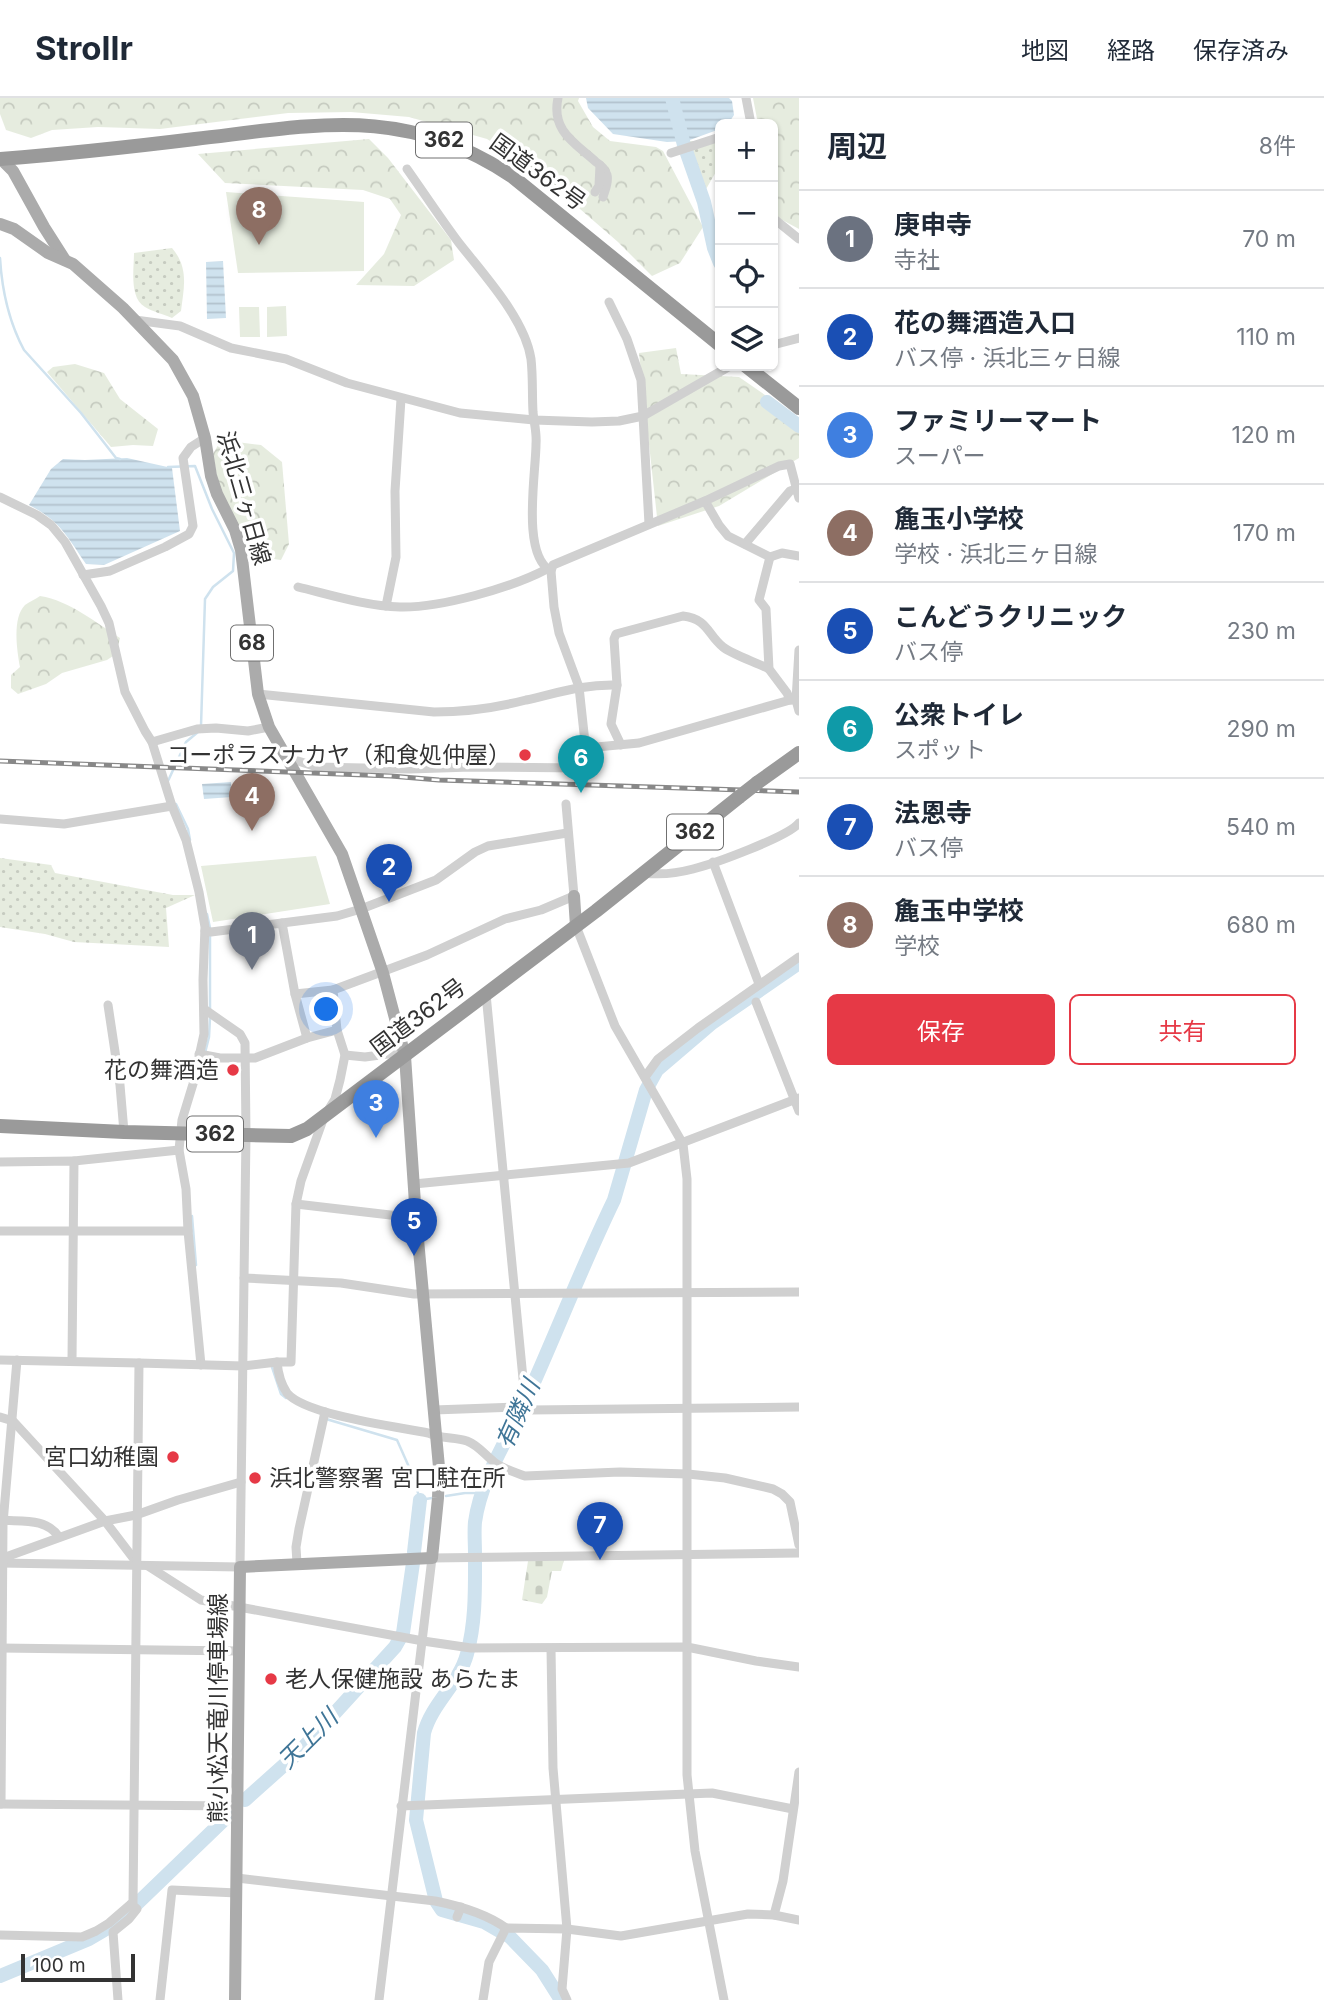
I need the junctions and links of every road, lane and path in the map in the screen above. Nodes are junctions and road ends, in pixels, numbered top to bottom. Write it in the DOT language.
graph roads {
  1 [pos="558,98"];
  2 [pos="746,98"];
  3 [pos="748,119"];
  4 [pos="715,139"];
  5 [pos="671,153"];
  6 [pos="0,159"];
  7 [pos="407,169"];
  8 [pos="599,194"];
  9 [pos="778,222"];
  10 [pos="0,223"];
  11 [pos="799,239"];
  12 [pos="65,260"];
  13 [pos="609,302"];
  14 [pos="135,320"];
  15 [pos="799,338"];
  16 [pos="715,341"];
  17 [pos="778,344"];
  18 [pos="721,371"];
  19 [pos="752,371"];
  20 [pos="401,399"];
  21 [pos="799,408"];
  22 [pos="643,416"];
  23 [pos="534,420"];
  24 [pos="205,438"];
  25 [pos="798,494"];
  26 [pos="0,497"];
  27 [pos="705,501"];
  28 [pos="649,524"];
  29 [pos="744,544"];
  30 [pos="799,556"];
  31 [pos="770,557"];
  32 [pos="549,570"];
  33 [pos="83,575"];
  34 [pos="298,587"];
  35 [pos="386,606"];
  36 [pos="799,650"];
  37 [pos="769,669"];
  38 [pos="617,685"];
  39 [pos="579,687"];
  40 [pos="258,694"];
  41 [pos="793,700"];
  42 [pos="799,712"];
  43 [pos="269,727"];
  44 [pos="152,742"];
  45 [pos="621,745"];
  46 [pos="586,748"];
  47 [pos="799,753"];
  48 [pos="289,763"];
  49 [pos="566,804"];
  50 [pos="172,806"];
  51 [pos="0,820"];
  52 [pos="799,823"];
  53 [pos="567,833"];
  54 [pos="713,862"];
  55 [pos="643,873"];
  56 [pos="573,896"];
  57 [pos="361,909"];
  58 [pos="282,923"];
  59 [pos="576,926"];
  60 [pos="207,931"];
  61 [pos="799,957"];
  62 [pos="383,972"];
  63 [pos="759,984"];
  64 [pos="333,989"];
  65 [pos="295,994"];
  66 [pos="486,994"];
  67 [pos="756,1002"];
  68 [pos="107,1005"];
  69 [pos="204,1009"];
  70 [pos="337,1030"];
  71 [pos="307,1038"];
  72 [pos="199,1054"];
  73 [pos="404,1054"];
  74 [pos="345,1055"];
  75 [pos="246,1058"];
  76 [pos="647,1081"];
  77 [pos="797,1099"];
  78 [pos="799,1111"];
  79 [pos="324,1117"];
  80 [pos="2,1129"];
  81 [pos="124,1132"];
  82 [pos="180,1133"];
  83 [pos="246,1135"];
  84 [pos="683,1144"];
  85 [pos="179,1150"];
  86 [pos="74,1161"];
  87 [pos="0,1162"];
  88 [pos="505,1175"];
  89 [pos="414,1184"];
  90 [pos="296,1204"];
  91 [pos="416,1217"];
  92 [pos="0,1231"];
  93 [pos="75,1231"];
  94 [pos="188,1231"];
  95 [pos="244,1278"];
  96 [pos="295,1280"];
  97 [pos="799,1292"];
  98 [pos="423,1293"];
  99 [pos="516,1293"];
  100 [pos="686,1293"];
  101 [pos="0,1360"];
  102 [pos="17,1360"];
  103 [pos="72,1360"];
  104 [pos="277,1362"];
  105 [pos="139,1363"];
  106 [pos="201,1365"];
  107 [pos="243,1366"];
  108 [pos="517,1407"];
  109 [pos="687,1407"];
  110 [pos="799,1407"];
  111 [pos="434,1410"];
  112 [pos="325,1412"];
  113 [pos="0,1417"];
  114 [pos="13,1421"];
  115 [pos="436,1437"];
  116 [pos="688,1474"];
  117 [pos="241,1482"];
  118 [pos="136,1515"];
  119 [pos="2,1521"];
  120 [pos="104,1521"];
  121 [pos="59,1536"];
  122 [pos="799,1545"];
  123 [pos="688,1553"];
  124 [pos="799,1553"];
  125 [pos="432,1558"];
  126 [pos="2,1561"];
  127 [pos="297,1563"];
  128 [pos="142,1565"];
  129 [pos="240,1567"];
  130 [pos="239,1608"];
  131 [pos="423,1641"];
  132 [pos="687,1647"];
  133 [pos="1,1648"];
  134 [pos="551,1649"];
  135 [pos="136,1650"];
  136 [pos="239,1651"];
  137 [pos="799,1667"];
  138 [pos="799,1773"];
  139 [pos="688,1792"];
  140 [pos="555,1799"];
  141 [pos="0,1804"];
  142 [pos="134,1805"];
  143 [pos="405,1805"];
  144 [pos="238,1806"];
  145 [pos="793,1809"];
  146 [pos="794,1836"];
  147 [pos="237,1878"];
  148 [pos="237,1893"];
  149 [pos="390,1896"];
  150 [pos="133,1906"];
  151 [pos="774,1915"];
  152 [pos="799,1920"];
  153 [pos="709,1921"];
  154 [pos="505,1929"];
  155 [pos="567,1929"];
  156 [pos="0,1935"];
  157 [pos="118,2000"];
  158 [pos="160,2000"];
  159 [pos="235,2000"];
  160 [pos="379,2000"];
  161 [pos="483,2000"];
  162 [pos="568,2000"];
  163 [pos="724,2000"];
  1 -- 8 [label="street"];
  2 -- 3 [label="street"];
  4 -- 5 [label="street"];
  6 -- 12 [label="main road"];
  6 -- 16 [label="highway, 国道362号 / 362"];
  7 -- 23 [label="street"];
  9 -- 11 [label="street"];
  10 -- 12 [label="main road, 浜北三ヶ日線 / 68"];
  12 -- 14 [label="main road, 浜北三ヶ日線 / 68"];
  13 -- 22 [label="street"];
  14 -- 20 [label="street"];
  14 -- 24 [label="main road, 浜北三ヶ日線 / 68"];
  15 -- 17 [label="street"];
  18 -- 22 [label="street"];
  19 -- 21 [label="highway"];
  20 -- 23 [label="street"];
  20 -- 35 [label="street"];
  22 -- 23 [label="street"];
  22 -- 28 [label="street"];
  23 -- 32 [label="street"];
  24 -- 33 [label="street"];
  24 -- 40 [label="main road, 浜北三ヶ日線 / 68"];
  25 -- 27 [label="street"];
  25 -- 29 [label="street"];
  26 -- 33 [label="street"];
  27 -- 28 [label="street"];
  27 -- 29 [label="street"];
  28 -- 32 [label="street"];
  29 -- 31 [label="street"];
  30 -- 31 [label="street"];
  31 -- 37 [label="street"];
  32 -- 35 [label="street"];
  32 -- 39 [label="street"];
  33 -- 44 [label="street"];
  34 -- 35 [label="street"];
  36 -- 41 [label="street"];
  37 -- 38 [label="street"];
  37 -- 41 [label="street"];
  38 -- 39 [label="street"];
  38 -- 45 [label="street"];
  39 -- 40 [label="street"];
  39 -- 46 [label="street"];
  40 -- 43 [label="main road, 浜北三ヶ日線 / 68"];
  41 -- 42 [label="street"];
  41 -- 45 [label="street"];
  43 -- 44 [label="street"];
  43 -- 48 [label="main road, 浜北三ヶ日線 / 68"];
  44 -- 50 [label="street"];
  45 -- 46 [label="street"];
  46 -- 48 [label="street"];
  47 -- 55 [label="highway, 国道362号 / 362, bridge"];
  48 -- 57 [label="main road, 浜北三ヶ日線 / 68"];
  49 -- 53 [label="street"];
  50 -- 51 [label="street"];
  50 -- 60 [label="street"];
  52 -- 54 [label="street"];
  53 -- 56 [label="street"];
  53 -- 57 [label="street"];
  54 -- 55 [label="street"];
  54 -- 63 [label="street"];
  55 -- 59 [label="highway, 国道362号 / 362"];
  56 -- 59 [label="main road"];
  56 -- 62 [label="street"];
  57 -- 58 [label="street"];
  57 -- 62 [label="main road, 浜北三ヶ日線 / 68"];
  58 -- 60 [label="street"];
  58 -- 65 [label="street"];
  59 -- 66 [label="highway, 国道362号 / 362"];
  59 -- 76 [label="street"];
  60 -- 69 [label="street"];
  61 -- 63 [label="street"];
  62 -- 64 [label="street"];
  62 -- 73 [label="main road, 浜北三ヶ日線 / 68"];
  63 -- 76 [label="street"];
  64 -- 65 [label="street"];
  64 -- 70 [label="street"];
  65 -- 71 [label="street"];
  66 -- 73 [label="highway, 国道362号 / 362"];
  66 -- 88 [label="street"];
  67 -- 77 [label="street"];
  68 -- 81 [label="street"];
  69 -- 72 [label="street"];
  69 -- 75 [label="street"];
  70 -- 71 [label="street"];
  70 -- 74 [label="street"];
  71 -- 75 [label="street"];
  72 -- 75 [label="street"];
  72 -- 82 [label="street"];
  73 -- 74 [label="street"];
  73 -- 79 [label="highway, 国道362号 / 362"];
  73 -- 89 [label="main road"];
  74 -- 79 [label="street"];
  75 -- 83 [label="street"];
  76 -- 84 [label="street"];
  77 -- 78 [label="street"];
  77 -- 84 [label="street"];
  79 -- 83 [label="highway, 国道362号 / 362"];
  79 -- 90 [label="street"];
  80 -- 81 [label="highway, 国道362号 / 362"];
  81 -- 82 [label="highway, 国道362号 / 362"];
  82 -- 83 [label="highway, 国道362号 / 362"];
  82 -- 85 [label="street"];
  83 -- 95 [label="street"];
  84 -- 88 [label="street"];
  84 -- 100 [label="street"];
  85 -- 86 [label="street"];
  85 -- 94 [label="street"];
  86 -- 87 [label="street"];
  86 -- 93 [label="street"];
  88 -- 89 [label="street"];
  88 -- 99 [label="street"];
  89 -- 91 [label="main road"];
  90 -- 91 [label="street"];
  90 -- 96 [label="street"];
  91 -- 98 [label="main road"];
  92 -- 93 [label="street"];
  93 -- 94 [label="street"];
  93 -- 103 [label="street"];
  94 -- 106 [label="street"];
  95 -- 96 [label="street"];
  95 -- 107 [label="street"];
  96 -- 98 [label="street"];
  96 -- 104 [label="street"];
  97 -- 100 [label="street"];
  98 -- 99 [label="street"];
  98 -- 111 [label="main road"];
  99 -- 100 [label="street"];
  99 -- 108 [label="street"];
  100 -- 109 [label="street"];
  101 -- 102 [label="street"];
  102 -- 103 [label="street"];
  102 -- 114 [label="street"];
  103 -- 105 [label="street"];
  104 -- 107 [label="street"];
  104 -- 112 [label="street"];
  105 -- 106 [label="street"];
  105 -- 118 [label="street"];
  106 -- 107 [label="street"];
  107 -- 117 [label="street"];
  108 -- 109 [label="street"];
  108 -- 111 [label="street"];
  109 -- 110 [label="street"];
  109 -- 116 [label="street"];
  111 -- 115 [label="main road"];
  112 -- 115 [label="street"];
  112 -- 127 [label="street"];
  113 -- 114 [label="street"];
  114 -- 119 [label="street"];
  114 -- 120 [label="street"];
  115 -- 116 [label="street"];
  115 -- 125 [label="main road"];
  116 -- 122 [label="street"];
  116 -- 123 [label="street"];
  117 -- 118 [label="street"];
  117 -- 129 [label="street"];
  118 -- 120 [label="street"];
  118 -- 128 [label="street"];
  119 -- 121 [label="street"];
  119 -- 126 [label="street"];
  120 -- 121 [label="street"];
  120 -- 128 [label="street"];
  121 -- 126 [label="street"];
  123 -- 124 [label="street"];
  123 -- 125 [label="street"];
  123 -- 132 [label="street"];
  125 -- 127 [label="main road, 熊小松天竜川停車場線"];
  125 -- 131 [label="street"];
  126 -- 128 [label="street"];
  126 -- 133 [label="street"];
  127 -- 129 [label="main road, 熊小松天竜川停車場線"];
  128 -- 129 [label="street"];
  128 -- 130 [label="street"];
  128 -- 135 [label="street"];
  129 -- 130 [label="main road, 熊小松天竜川停車場線"];
  130 -- 131 [label="street"];
  130 -- 136 [label="main road, 熊小松天竜川停車場線"];
  131 -- 134 [label="street"];
  131 -- 143 [label="street"];
  132 -- 134 [label="street"];
  132 -- 137 [label="street"];
  132 -- 139 [label="street"];
  133 -- 135 [label="street"];
  133 -- 141 [label="street"];
  134 -- 140 [label="street"];
  135 -- 136 [label="street"];
  135 -- 142 [label="street"];
  136 -- 144 [label="main road, 熊小松天竜川停車場線"];
  138 -- 145 [label="street"];
  139 -- 140 [label="street"];
  139 -- 145 [label="street"];
  139 -- 153 [label="street"];
  140 -- 143 [label="street"];
  140 -- 155 [label="street"];
  141 -- 142 [label="street"];
  142 -- 144 [label="street"];
  142 -- 150 [label="street"];
  143 -- 149 [label="street"];
  144 -- 147 [label="main road, 熊小松天竜川停車場線"];
  145 -- 146 [label="street"];
  146 -- 151 [label="street"];
  147 -- 148 [label="main road, 熊小松天竜川停車場線"];
  147 -- 149 [label="street"];
  148 -- 158 [label="street"];
  148 -- 159 [label="main road, 熊小松天竜川停車場線"];
  149 -- 154 [label="street"];
  149 -- 160 [label="street"];
  150 -- 156 [label="street"];
  150 -- 157 [label="street"];
  151 -- 152 [label="street"];
  151 -- 153 [label="street"];
  153 -- 155 [label="street"];
  153 -- 163 [label="street"];
  154 -- 155 [label="street"];
  154 -- 161 [label="street"];
  155 -- 162 [label="street"];
}
